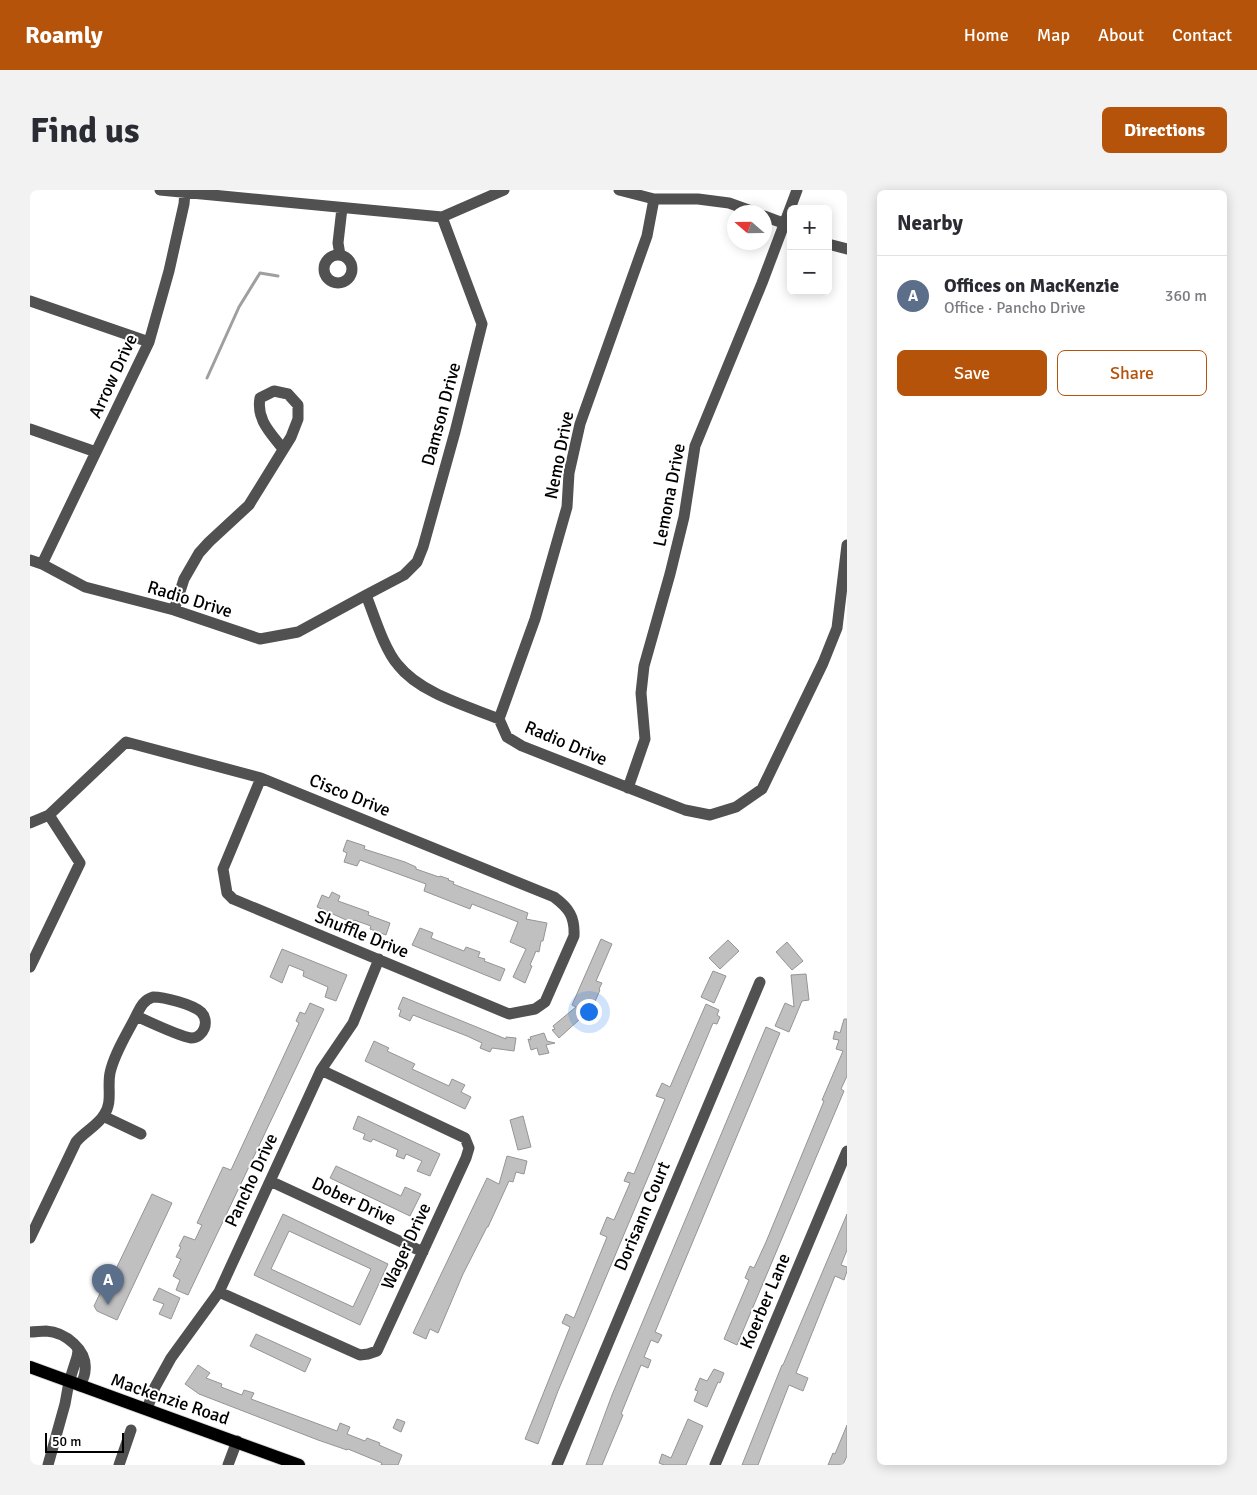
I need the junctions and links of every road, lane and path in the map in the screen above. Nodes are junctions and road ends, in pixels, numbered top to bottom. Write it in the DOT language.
graph roads {
  1 [pos="160,190"];
  2 [pos="504,190"];
  3 [pos="619,190"];
  4 [pos="797,190"];
  5 [pos="185,192"];
  6 [pos="654,199"];
  7 [pos="735,205"];
  8 [pos="793,205"];
  9 [pos="342,208"];
  10 [pos="442,217"];
  11 [pos="772,219"];
  12 [pos="787,224"];
  13 [pos="787,226"];
  14 [pos="832,245"];
  15 [pos="847,249"];
  16 [pos="340,255"];
  17 [pos="30,300"];
  18 [pos="149,342"];
  19 [pos="30,429"];
  20 [pos="283,449"];
  21 [pos="96,452"];
  22 [pos="847,545"];
  23 [pos="30,560"];
  24 [pos="42,564"];
  25 [pos="366,595"];
  26 [pos="174,610"];
  27 [pos="499,719"];
  28 [pos="261,778"];
  29 [pos="628,788"];
  30 [pos="49,815"];
  31 [pos="30,823"];
  32 [pos="379,960"];
  33 [pos="30,967"];
  34 [pos="760,982"];
  35 [pos="509,1014"];
  36 [pos="136,1016"];
  37 [pos="321,1070"];
  38 [pos="103,1116"];
  39 [pos="141,1134"];
  40 [pos="847,1151"];
  41 [pos="270,1181"];
  42 [pos="30,1238"];
  43 [pos="422,1252"];
  44 [pos="219,1292"];
  45 [pos="30,1332"];
  46 [pos="30,1367"];
  47 [pos="75,1384"];
  48 [pos="147,1409"];
  49 [pos="131,1430"];
  50 [pos="237,1441"];
  51 [pos="279,1462"];
  52 [pos="48,1465"];
  53 [pos="119,1465"];
  54 [pos="228,1465"];
  55 [pos="299,1465"];
  56 [pos="557,1465"];
  57 [pos="715,1465"];
  1 -- 5 [label="street"];
  2 -- 10 [label="street"];
  3 -- 6 [label="street"];
  4 -- 8 [label="street, Lemona Drive"];
  5 -- 9 [label="street"];
  5 -- 18 [label="street, Arrow Drive"];
  6 -- 7 [label="street"];
  6 -- 27 [label="street, Nemo Drive"];
  9 -- 10 [label="street"];
  9 -- 16 [label="street"];
  10 -- 25 [label="street, Damson Drive"];
  11 -- 12 [label="street"];
  13 -- 29 [label="street, Lemona Drive"];
  14 -- 15 [label="street"];
  17 -- 18 [label="street"];
  18 -- 21 [label="street, Arrow Drive"];
  19 -- 21 [label="street"];
  20 -- 26 [label="street"];
  21 -- 24 [label="street, Arrow Drive"];
  22 -- 29 [label="street, Radio Drive"];
  23 -- 24 [label="street, Radio Drive"];
  24 -- 26 [label="street, Radio Drive"];
  25 -- 26 [label="street, Radio Drive"];
  25 -- 27 [label="street"];
  27 -- 29 [label="street, Radio Drive"];
  28 -- 30 [label="street, Cisco Drive"];
  28 -- 32 [label="street, Shuffle Drive"];
  28 -- 35 [label="street, Cisco Drive"];
  30 -- 31 [label="street"];
  30 -- 33 [label="street"];
  32 -- 35 [label="street, Shuffle Drive"];
  32 -- 37 [label="street, Pancho Drive"];
  34 -- 56 [label="street, Dorisann Court"];
  36 -- 36 [label="street"];
  36 -- 38 [label="street"];
  37 -- 41 [label="street, Pancho Drive"];
  37 -- 43 [label="street, Wager Drive"];
  38 -- 39 [label="street"];
  38 -- 42 [label="street"];
  40 -- 57 [label="street, Koerber Lane"];
  41 -- 43 [label="street, Dober Drive"];
  41 -- 44 [label="street, Pancho Drive"];
  43 -- 44 [label="street, Wager Drive"];
  44 -- 48 [label="street, Pancho Drive"];
  45 -- 47 [label="street"];
  46 -- 47 [label="main road, Mackenzie Road"];
  47 -- 48 [label="main road, Mackenzie Road"];
  47 -- 52 [label="street"];
  48 -- 50 [label="main road, Mackenzie Road"];
  49 -- 53 [label="street"];
  50 -- 51 [label="main road, Mackenzie Road"];
  50 -- 54 [label="street"];
  51 -- 55 [label="main road, Mackenzie Road"];
}
